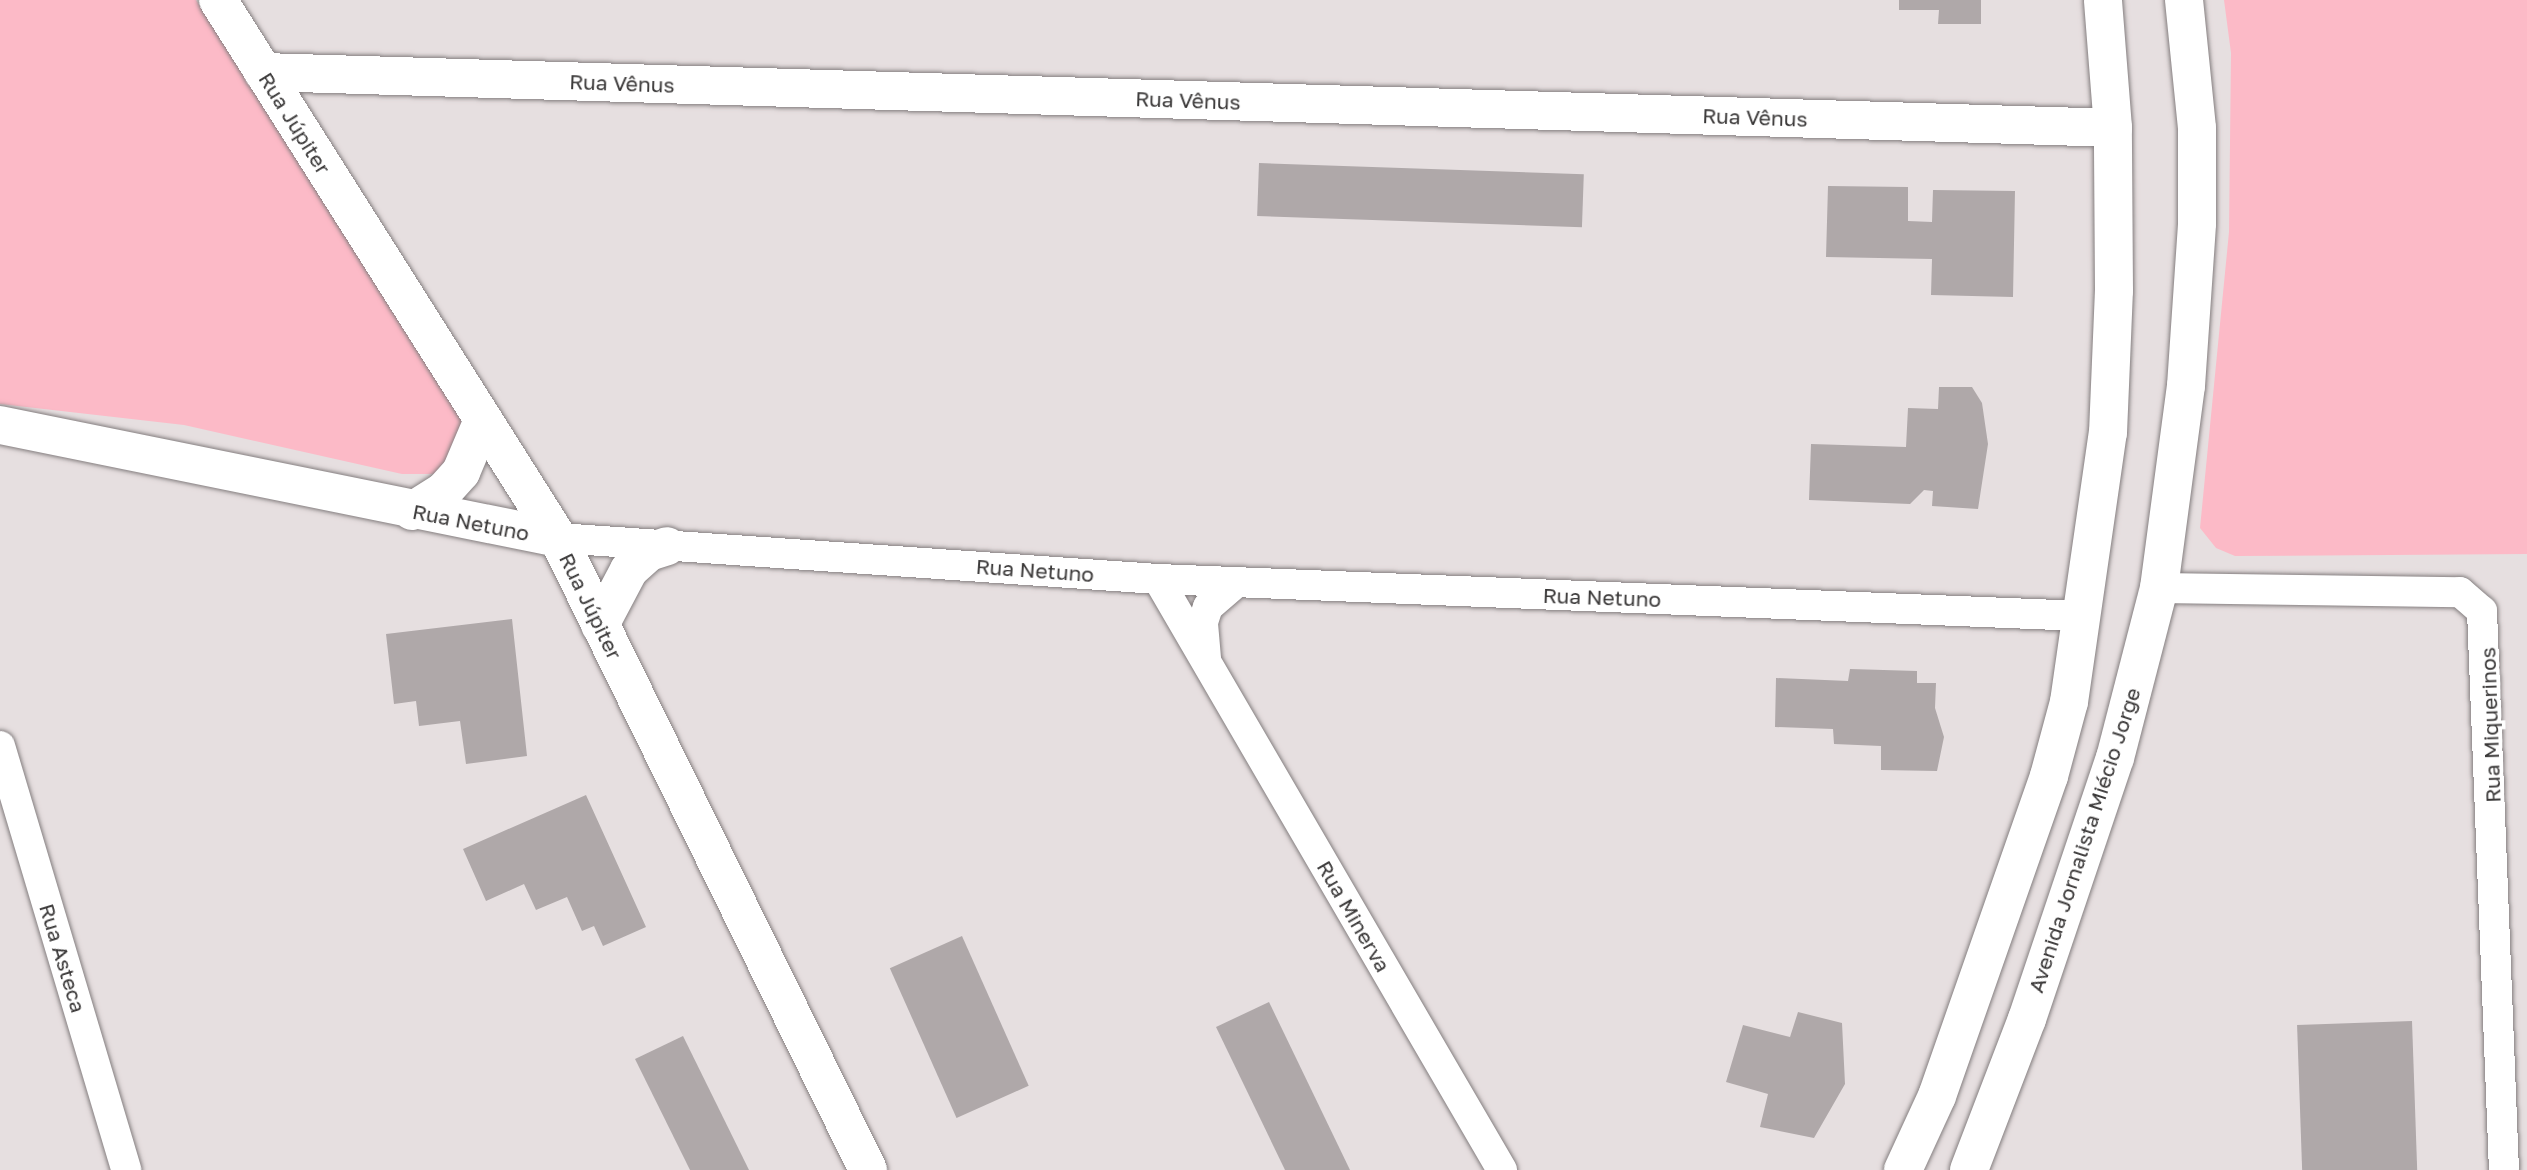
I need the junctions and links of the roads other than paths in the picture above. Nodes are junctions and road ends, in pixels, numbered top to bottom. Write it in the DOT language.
graph roads {
  1 [pos="218,0"];
  2 [pos="2103,0"];
  3 [pos="2184,0"];
  4 [pos="263,72"];
  5 [pos="2113,128"];
  6 [pos="483,420"];
  7 [pos="0,425"];
  8 [pos="412,511"];
  9 [pos="558,538"];
  10 [pos="667,546"];
  11 [pos="1158,579"];
  12 [pos="1237,582"];
  13 [pos="2159,588"];
  14 [pos="2082,616"];
  15 [pos="600,625"];
  16 [pos="1206,662"];
  17 [pos="0,746"];
  18 [pos="126,1170"];
  19 [pos="868,1170"];
  20 [pos="1502,1170"];
  21 [pos="1903,1170"];
  22 [pos="1969,1170"];
  23 [pos="2504,1170"];
  1 -- 4 [label="street, Rua Júpiter"];
  2 -- 5 [label="street"];
  3 -- 13 [label="street, Avenida Jornalista Miécio Jorge"];
  4 -- 5 [label="street, Rua Vênus"];
  4 -- 6 [label="street, Rua Júpiter"];
  5 -- 14 [label="street"];
  6 -- 8 [label="street"];
  6 -- 9 [label="street, Rua Júpiter"];
  7 -- 8 [label="street, Rua Netuno"];
  8 -- 9 [label="street, Rua Netuno"];
  9 -- 10 [label="street, Rua Netuno"];
  9 -- 15 [label="street, Rua Júpiter"];
  10 -- 11 [label="street, Rua Netuno"];
  10 -- 15 [label="street"];
  11 -- 12 [label="street, Rua Netuno"];
  11 -- 16 [label="street, Rua Minerva"];
  12 -- 14 [label="street, Rua Netuno"];
  12 -- 16 [label="street, Rua Minerva"];
  13 -- 22 [label="street, Avenida Jornalista Miécio Jorge"];
  13 -- 23 [label="street, Rua Miquerinos"];
  14 -- 21 [label="street"];
  15 -- 19 [label="street, Rua Júpiter"];
  16 -- 20 [label="street, Rua Minerva"];
  17 -- 18 [label="street, Rua Asteca"];
}
